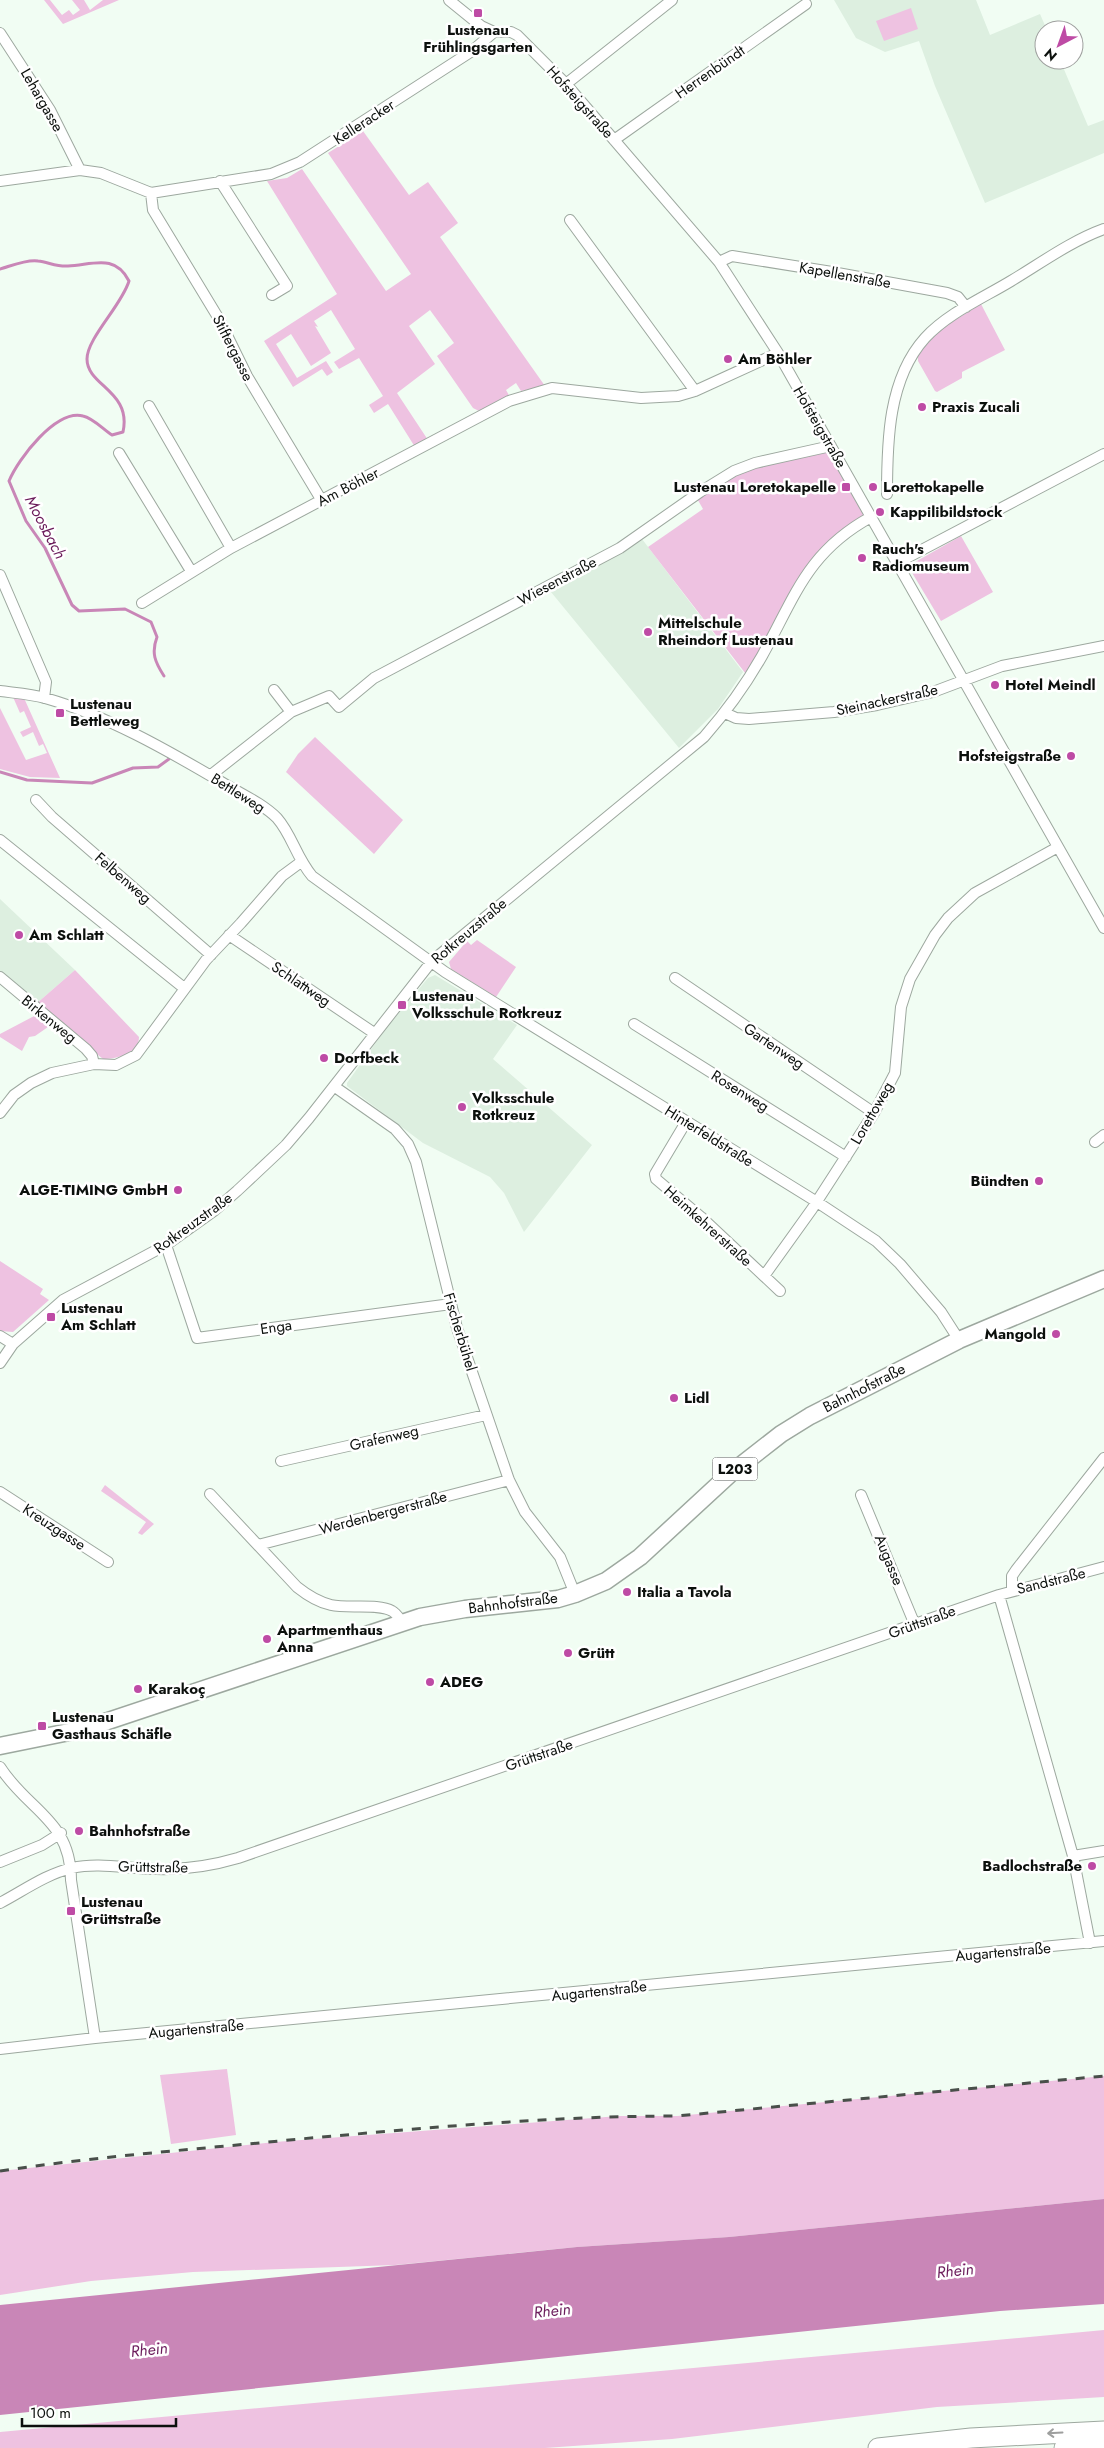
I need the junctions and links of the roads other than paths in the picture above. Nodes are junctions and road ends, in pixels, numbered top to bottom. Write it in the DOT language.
graph roads {
  1 [pos="449,0"];
  2 [pos="672,0"];
  3 [pos="806,4"];
  4 [pos="494,32"];
  5 [pos="0,33"];
  6 [pos="566,84"];
  7 [pos="614,140"];
  8 [pos="80,170"];
  9 [pos="0,181"];
  10 [pos="220,181"];
  11 [pos="151,193"];
  12 [pos="570,220"];
  13 [pos="1104,228"];
  14 [pos="719,262"];
  15 [pos="272,295"];
  16 [pos="966,308"];
  17 [pos="778,353"];
  18 [pos="695,392"];
  19 [pos="149,406"];
  20 [pos="831,446"];
  21 [pos="119,453"];
  22 [pos="1104,454"];
  23 [pos="887,494"];
  24 [pos="322,500"];
  25 [pos="871,517"];
  26 [pos="231,548"];
  27 [pos="897,563"];
  28 [pos="191,571"];
  29 [pos="0,575"];
  30 [pos="142,603"];
  31 [pos="1104,646"];
  32 [pos="963,680"];
  33 [pos="274,690"];
  34 [pos="0,691"];
  35 [pos="44,698"];
  36 [pos="291,712"];
  37 [pos="725,713"];
  38 [pos="211,776"];
  39 [pos="36,800"];
  40 [pos="0,840"];
  41 [pos="1058,847"];
  42 [pos="301,862"];
  43 [pos="1104,928"];
  44 [pos="229,936"];
  45 [pos="211,955"];
  46 [pos="432,961"];
  47 [pos="0,977"];
  48 [pos="675,978"];
  49 [pos="184,988"];
  50 [pos="634,1024"];
  51 [pos="374,1033"];
  52 [pos="94,1064"];
  53 [pos="335,1087"];
  54 [pos="0,1113"];
  55 [pos="874,1114"];
  56 [pos="686,1122"];
  57 [pos="1104,1136"];
  58 [pos="1095,1142"];
  59 [pos="846,1157"];
  60 [pos="816,1202"];
  61 [pos="166,1245"];
  62 [pos="764,1276"];
  63 [pos="1104,1278"];
  64 [pos="780,1291"];
  65 [pos="451,1304"];
  66 [pos="0,1336"];
  67 [pos="959,1340"];
  68 [pos="13,1344"];
  69 [pos="0,1362"];
  70 [pos="486,1416"];
  71 [pos="1104,1458"];
  72 [pos="281,1461"];
  73 [pos="509,1480"];
  74 [pos="0,1492"];
  75 [pos="210,1494"];
  76 [pos="861,1495"];
  77 [pos="258,1546"];
  78 [pos="108,1562"];
  79 [pos="1104,1567"];
  80 [pos="1012,1591"];
  81 [pos="576,1594"];
  82 [pos="999,1595"];
  83 [pos="402,1622"];
  84 [pos="915,1625"];
  85 [pos="0,1746"];
  86 [pos="0,1767"];
  87 [pos="61,1833"];
  88 [pos="1104,1852"];
  89 [pos="1073,1856"];
  90 [pos="0,1862"];
  91 [pos="71,1868"];
  92 [pos="0,1903"];
  93 [pos="1104,1941"];
  94 [pos="1090,1943"];
  95 [pos="95,2038"];
  96 [pos="0,2049"];
  97 [pos="1104,2431"];
  98 [pos="1104,2446"];
  99 [pos="878,2448"];
  100 [pos="1064,2448"];
  1 -- 4 [label="street, Hofsteigstraße"];
  2 -- 6 [label="street"];
  3 -- 7 [label="street, Herrenbündt"];
  4 -- 6 [label="street, Hofsteigstraße"];
  4 -- 10 [label="street, Kelleracker"];
  5 -- 8 [label="street, Lehargasse"];
  6 -- 7 [label="street, Hofsteigstraße"];
  7 -- 14 [label="street, Hofsteigstraße"];
  8 -- 9 [label="street"];
  8 -- 11 [label="street"];
  10 -- 11 [label="street, Kelleracker"];
  10 -- 15 [label="street"];
  11 -- 24 [label="street, Stiftergasse"];
  12 -- 18 [label="street"];
  13 -- 16 [label="street"];
  14 -- 16 [label="street, Kapellenstraße"];
  14 -- 17 [label="street, Hofsteigstraße"];
  16 -- 23 [label="street"];
  17 -- 18 [label="street, Am Böhler"];
  17 -- 20 [label="street, Hofsteigstraße"];
  18 -- 24 [label="street, Am Böhler"];
  19 -- 26 [label="street"];
  20 -- 25 [label="street, Hofsteigstraße"];
  20 -- 36 [label="street, Wiesenstraße"];
  21 -- 28 [label="street"];
  22 -- 27 [label="street"];
  24 -- 26 [label="street, Am Böhler"];
  25 -- 27 [label="street, Hofsteigstraße"];
  25 -- 37 [label="street, Rotkreuzstraße"];
  26 -- 28 [label="street, Am Böhler"];
  27 -- 32 [label="street, Hofsteigstraße"];
  28 -- 30 [label="street, Am Böhler"];
  29 -- 35 [label="street"];
  31 -- 32 [label="street, Steinackerstraße"];
  32 -- 37 [label="street, Steinackerstraße"];
  32 -- 41 [label="street, Hofsteigstraße"];
  33 -- 36 [label="street"];
  34 -- 35 [label="street, Bettleweg"];
  35 -- 38 [label="street, Bettleweg"];
  36 -- 38 [label="street, Wiesenstraße"];
  37 -- 46 [label="street, Rotkreuzstraße"];
  38 -- 42 [label="street, Bettleweg"];
  39 -- 45 [label="street, Felbenweg"];
  40 -- 49 [label="street"];
  41 -- 43 [label="street, Hofsteigstraße"];
  41 -- 55 [label="street, Lorettoweg"];
  42 -- 44 [label="street"];
  42 -- 46 [label="street, Bettleweg"];
  44 -- 45 [label="street"];
  44 -- 51 [label="street, Schlattweg"];
  45 -- 49 [label="street"];
  46 -- 51 [label="street, Rotkreuzstraße"];
  46 -- 56 [label="street, Hinterfeldstraße"];
  47 -- 52 [label="street, Birkenweg"];
  48 -- 55 [label="street, Gartenweg"];
  49 -- 52 [label="street"];
  50 -- 59 [label="street, Rosenweg"];
  51 -- 53 [label="street, Rotkreuzstraße"];
  52 -- 54 [label="street"];
  53 -- 61 [label="street, Rotkreuzstraße"];
  53 -- 65 [label="street, Fischerbühel"];
  55 -- 59 [label="street, Lorettoweg"];
  56 -- 60 [label="street, Hinterfeldstraße"];
  56 -- 62 [label="street, Heimkehrerstraße"];
  57 -- 58 [label="street"];
  59 -- 60 [label="street, Lorettoweg"];
  60 -- 62 [label="street, Heimkehrerstraße"];
  60 -- 67 [label="street, Hinterfeldstraße"];
  61 -- 65 [label="street, Enga"];
  61 -- 68 [label="street, Rotkreuzstraße"];
  62 -- 64 [label="street, Heimkehrerstraße"];
  63 -- 67 [label="main road, Bahnhofstraße / L203"];
  65 -- 70 [label="street, Fischerbühel"];
  66 -- 68 [label="street"];
  67 -- 81 [label="main road, Bahnhofstraße / L203"];
  68 -- 69 [label="street, Rotkreuzstraße"];
  70 -- 72 [label="street, Grafenweg"];
  70 -- 73 [label="street, Fischerbühel"];
  71 -- 80 [label="street"];
  73 -- 77 [label="street, Werdenbergerstraße"];
  73 -- 81 [label="street, Fischerbühel"];
  74 -- 78 [label="street, Kreuzgasse"];
  75 -- 77 [label="street"];
  76 -- 84 [label="street, Augasse"];
  77 -- 83 [label="street"];
  79 -- 80 [label="street, Sandstraße"];
  80 -- 82 [label="street, Sandstraße"];
  81 -- 83 [label="main road, Bahnhofstraße / L203"];
  82 -- 84 [label="street, Grüttstraße"];
  82 -- 89 [label="street"];
  83 -- 85 [label="main road, Bahnhofstraße / L203"];
  84 -- 91 [label="street, Grüttstraße"];
  86 -- 87 [label="street"];
  87 -- 90 [label="street"];
  87 -- 91 [label="street"];
  88 -- 89 [label="street"];
  89 -- 94 [label="street"];
  91 -- 92 [label="street"];
  91 -- 95 [label="street"];
  93 -- 94 [label="street, Augartenstraße"];
  94 -- 95 [label="street, Augartenstraße"];
  95 -- 96 [label="street, Augartenstraße"];
  97 -- 99 [label="highway, one-way"];
  98 -- 100 [label="highway"];
}
